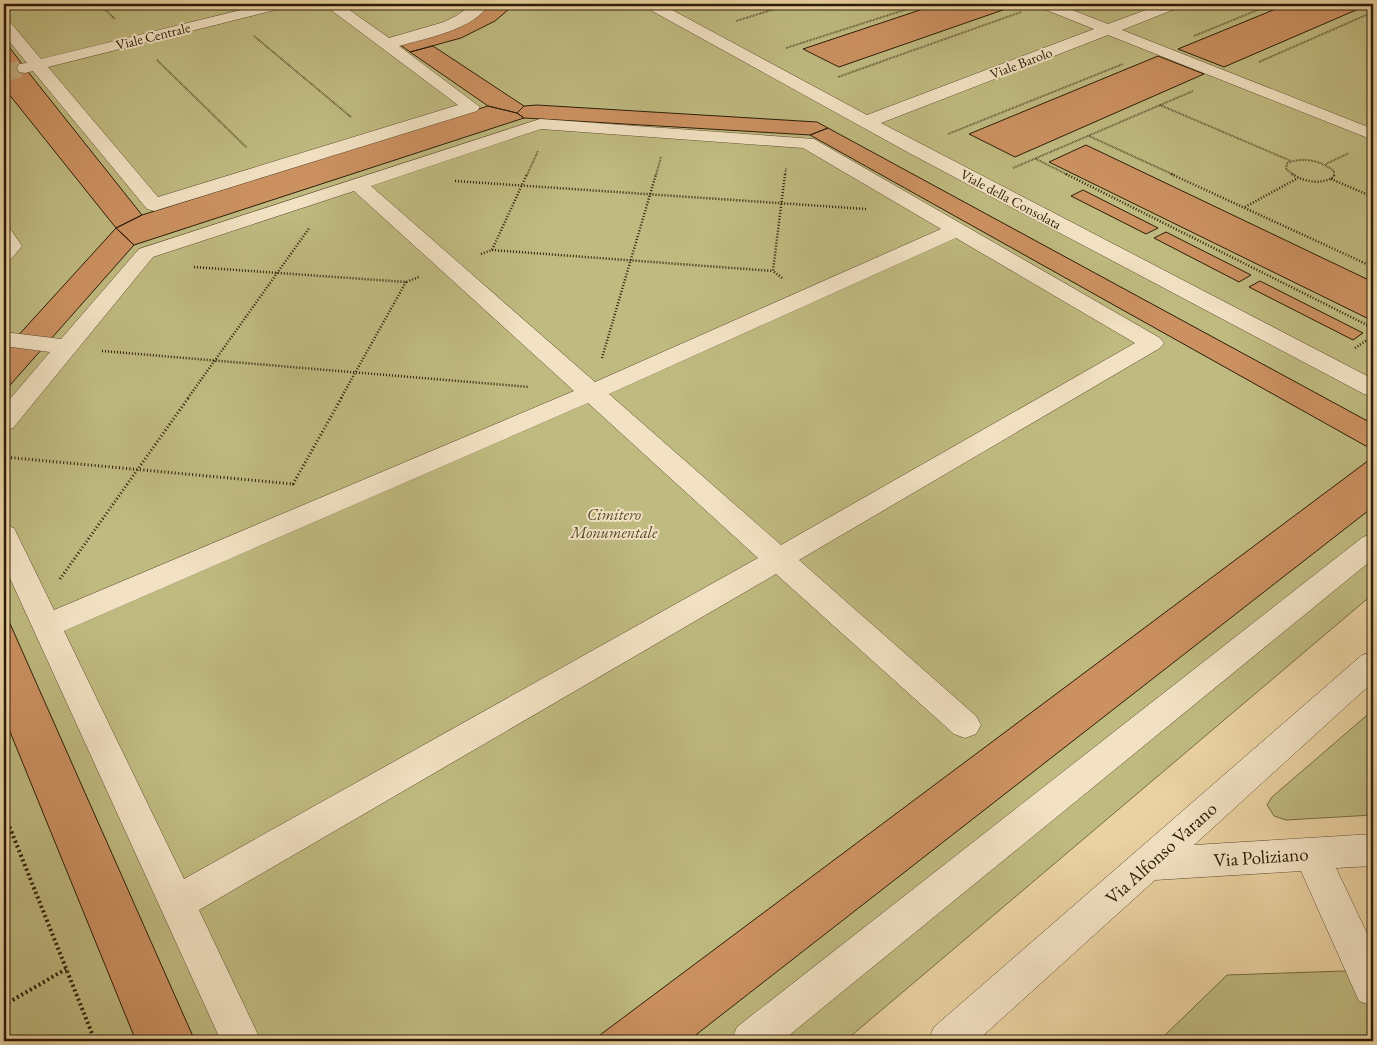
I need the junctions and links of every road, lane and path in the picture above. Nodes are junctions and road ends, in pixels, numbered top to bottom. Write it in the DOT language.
graph roads {
  1 [pos="100,4"];
  2 [pos="282,4"];
  3 [pos="332,4"];
  4 [pos="482,4"];
  5 [pos="650,4"];
  6 [pos="790,4"];
  7 [pos="923,4"];
  8 [pos="1044,4"];
  9 [pos="1175,4"];
  10 [pos="1272,4"];
  11 [pos="230,17"];
  12 [pos="4,25"];
  13 [pos="1107,29"];
  14 [pos="701,31"];
  15 [pos="136,40"];
  16 [pos="386,44"];
  17 [pos="781,50"];
  18 [pos="1159,50"];
  19 [pos="31,66"];
  20 [pos="835,78"];
  21 [pos="1159,105"];
  22 [pos="866,122"];
  23 [pos="550,125"];
  24 [pos="668,133"];
  25 [pos="945,135"];
  26 [pos="1089,136"];
  27 [pos="1373,136"];
  28 [pos="374,137"];
  29 [pos="789,142"];
  30 [pos="1036,159"];
  31 [pos="1290,161"];
  32 [pos="269,169"];
  33 [pos="1298,178"];
  34 [pos="1331,180"];
  35 [pos="453,181"];
  36 [pos="522,186"];
  37 [pos="346,189"];
  38 [pos="650,194"];
  39 [pos="1373,198"];
  40 [pos="782,203"];
  41 [pos="1244,207"];
  42 [pos="870,209"];
  43 [pos="957,230"];
  44 [pos="4,234"];
  45 [pos="492,250"];
  46 [pos="4,255"];
  47 [pos="631,261"];
  48 [pos="138,263"];
  49 [pos="449,266"];
  50 [pos="1373,267"];
  51 [pos="773,271"];
  52 [pos="278,272"];
  53 [pos="406,282"];
  54 [pos="809,296"];
  55 [pos="1373,328"];
  56 [pos="1373,336"];
  57 [pos="4,340"];
  58 [pos="67,348"];
  59 [pos="1354,348"];
  60 [pos="216,361"];
  61 [pos="356,372"];
  62 [pos="533,387"];
  63 [pos="1373,389"];
  64 [pos="592,392"];
  65 [pos="4,422"];
  66 [pos="4,457"];
  67 [pos="138,470"];
  68 [pos="293,484"];
  69 [pos="309,513"];
  70 [pos="4,535"];
  71 [pos="1373,544"];
  72 [pos="779,559"];
  73 [pos="42,618"];
  74 [pos="1373,664"];
  75 [pos="965,725"];
  76 [pos="4,813"];
  77 [pos="1373,850"];
  78 [pos="1311,853"];
  79 [pos="1149,864"];
  80 [pos="176,903"];
  81 [pos="66,969"];
  82 [pos="1373,987"];
  83 [pos="4,1005"];
  84 [pos="95,1041"];
  85 [pos="241,1041"];
  86 [pos="751,1041"];
  87 [pos="948,1041"];
  1 -- 15 [label="path"];
  2 -- 11 [label="street, Viale Centrale"];
  3 -- 16 [label="street"];
  4 -- 16 [label="street"];
  5 -- 14 [label="street, Viale della Consolata"];
  6 -- 14 [label="path"];
  7 -- 17 [label="path"];
  8 -- 13 [label="street"];
  8 -- 20 [label="path"];
  9 -- 13 [label="street, Viale Barolo"];
  10 -- 18 [label="path"];
  11 -- 15 [label="street, Viale Centrale"];
  11 -- 28 [label="path"];
  12 -- 19 [label="street"];
  13 -- 18 [label="street"];
  13 -- 22 [label="street, Viale Barolo"];
  14 -- 22 [label="street, Viale della Consolata"];
  15 -- 19 [label="street, Viale Centrale"];
  15 -- 32 [label="path"];
  16 -- 28 [label="street"];
  18 -- 25 [label="path"];
  18 -- 27 [label="street"];
  19 -- 32 [label="street"];
  21 -- 31 [label="path"];
  22 -- 63 [label="street, Viale della Consolata"];
  23 -- 24 [label="street"];
  23 -- 36 [label="path"];
  23 -- 37 [label="street"];
  24 -- 29 [label="street"];
  24 -- 38 [label="path"];
  26 -- 41 [label="path"];
  28 -- 32 [label="street"];
  29 -- 40 [label="path"];
  29 -- 43 [label="street"];
  30 -- 55 [label="path"];
  31 -- 33 [label="path"];
  31 -- 34 [label="path"];
  33 -- 34 [label="path"];
  33 -- 41 [label="path"];
  34 -- 39 [label="path"];
  35 -- 36 [label="path"];
  36 -- 38 [label="path"];
  36 -- 45 [label="path"];
  37 -- 48 [label="street"];
  37 -- 49 [label="street"];
  37 -- 52 [label="path"];
  38 -- 40 [label="path"];
  38 -- 47 [label="path"];
  40 -- 42 [label="path"];
  40 -- 51 [label="path"];
  41 -- 50 [label="path"];
  43 -- 54 [label="street"];
  43 -- 72 [label="street"];
  44 -- 46 [label="street"];
  45 -- 47 [label="path"];
  45 -- 49 [label="path"];
  47 -- 51 [label="path"];
  47 -- 64 [label="path"];
  48 -- 52 [label="path"];
  48 -- 58 [label="street"];
  49 -- 53 [label="path"];
  49 -- 64 [label="street"];
  51 -- 54 [label="path"];
  52 -- 53 [label="path"];
  52 -- 60 [label="path"];
  53 -- 61 [label="path"];
  54 -- 64 [label="street"];
  56 -- 59 [label="path"];
  57 -- 58 [label="street"];
  58 -- 60 [label="path"];
  58 -- 65 [label="street"];
  60 -- 61 [label="path"];
  60 -- 67 [label="path"];
  61 -- 62 [label="path"];
  61 -- 68 [label="path"];
  64 -- 69 [label="street"];
  64 -- 72 [label="street"];
  66 -- 67 [label="path"];
  67 -- 68 [label="path"];
  67 -- 73 [label="path"];
  68 -- 69 [label="path"];
  69 -- 73 [label="street"];
  70 -- 73 [label="street"];
  71 -- 86 [label="street"];
  72 -- 75 [label="street"];
  72 -- 80 [label="street"];
  73 -- 80 [label="street"];
  74 -- 79 [label="street, Via Alfonso Varano"];
  76 -- 81 [label="path"];
  77 -- 78 [label="street, Via Poliziano"];
  78 -- 79 [label="street, Via Poliziano"];
  78 -- 82 [label="street"];
  79 -- 87 [label="street, Via Alfonso Varano"];
  80 -- 85 [label="street"];
  81 -- 83 [label="path"];
  81 -- 84 [label="path"];
}
